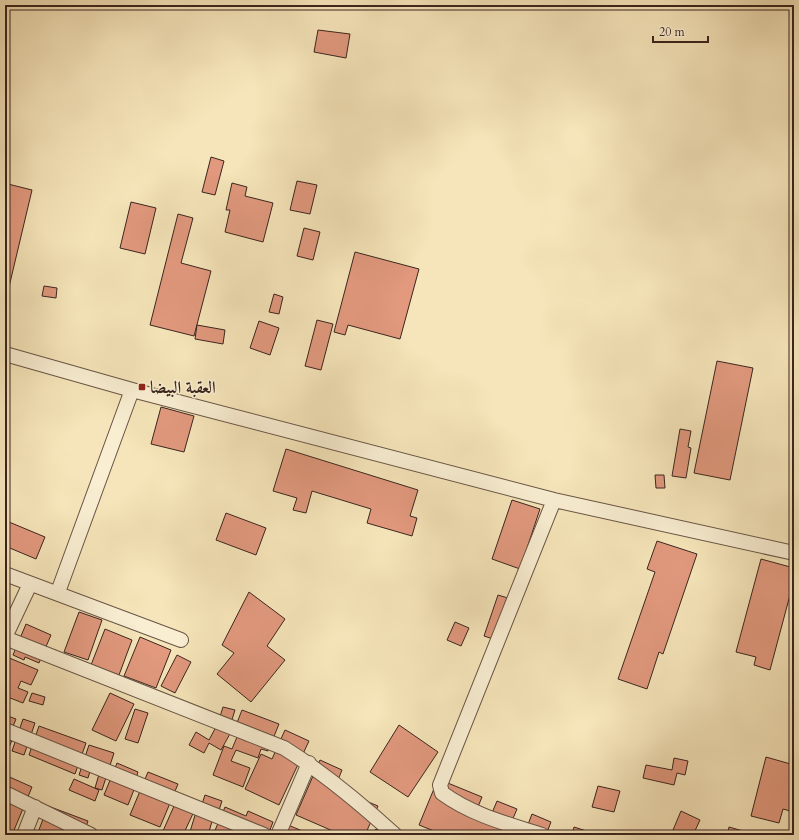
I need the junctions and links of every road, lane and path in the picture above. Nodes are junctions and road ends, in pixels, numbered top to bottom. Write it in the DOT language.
graph roads {
  1 [pos="5,354"];
  2 [pos="132,390"];
  3 [pos="554,500"];
  4 [pos="794,553"];
  5 [pos="5,574"];
  6 [pos="30,584"];
  7 [pos="58,592"];
  8 [pos="5,637"];
  9 [pos="181,640"];
  10 [pos="5,730"];
  11 [pos="309,763"];
  12 [pos="5,793"];
  13 [pos="35,807"];
  14 [pos="512,830"];
  15 [pos="24,835"];
  16 [pos="91,835"];
  17 [pos="264,835"];
  18 [pos="278,835"];
  19 [pos="395,835"];
  20 [pos="542,835"];
  1 -- 2 [label="street"];
  2 -- 3 [label="street"];
  2 -- 7 [label="street"];
  3 -- 4 [label="street"];
  3 -- 14 [label="street"];
  5 -- 6 [label="street"];
  6 -- 7 [label="street"];
  6 -- 8 [label="street"];
  7 -- 9 [label="street"];
  8 -- 11 [label="street"];
  10 -- 17 [label="street"];
  11 -- 18 [label="street"];
  11 -- 19 [label="street"];
  12 -- 13 [label="street"];
  13 -- 15 [label="street"];
  13 -- 16 [label="street"];
  14 -- 20 [label="street"];
}
